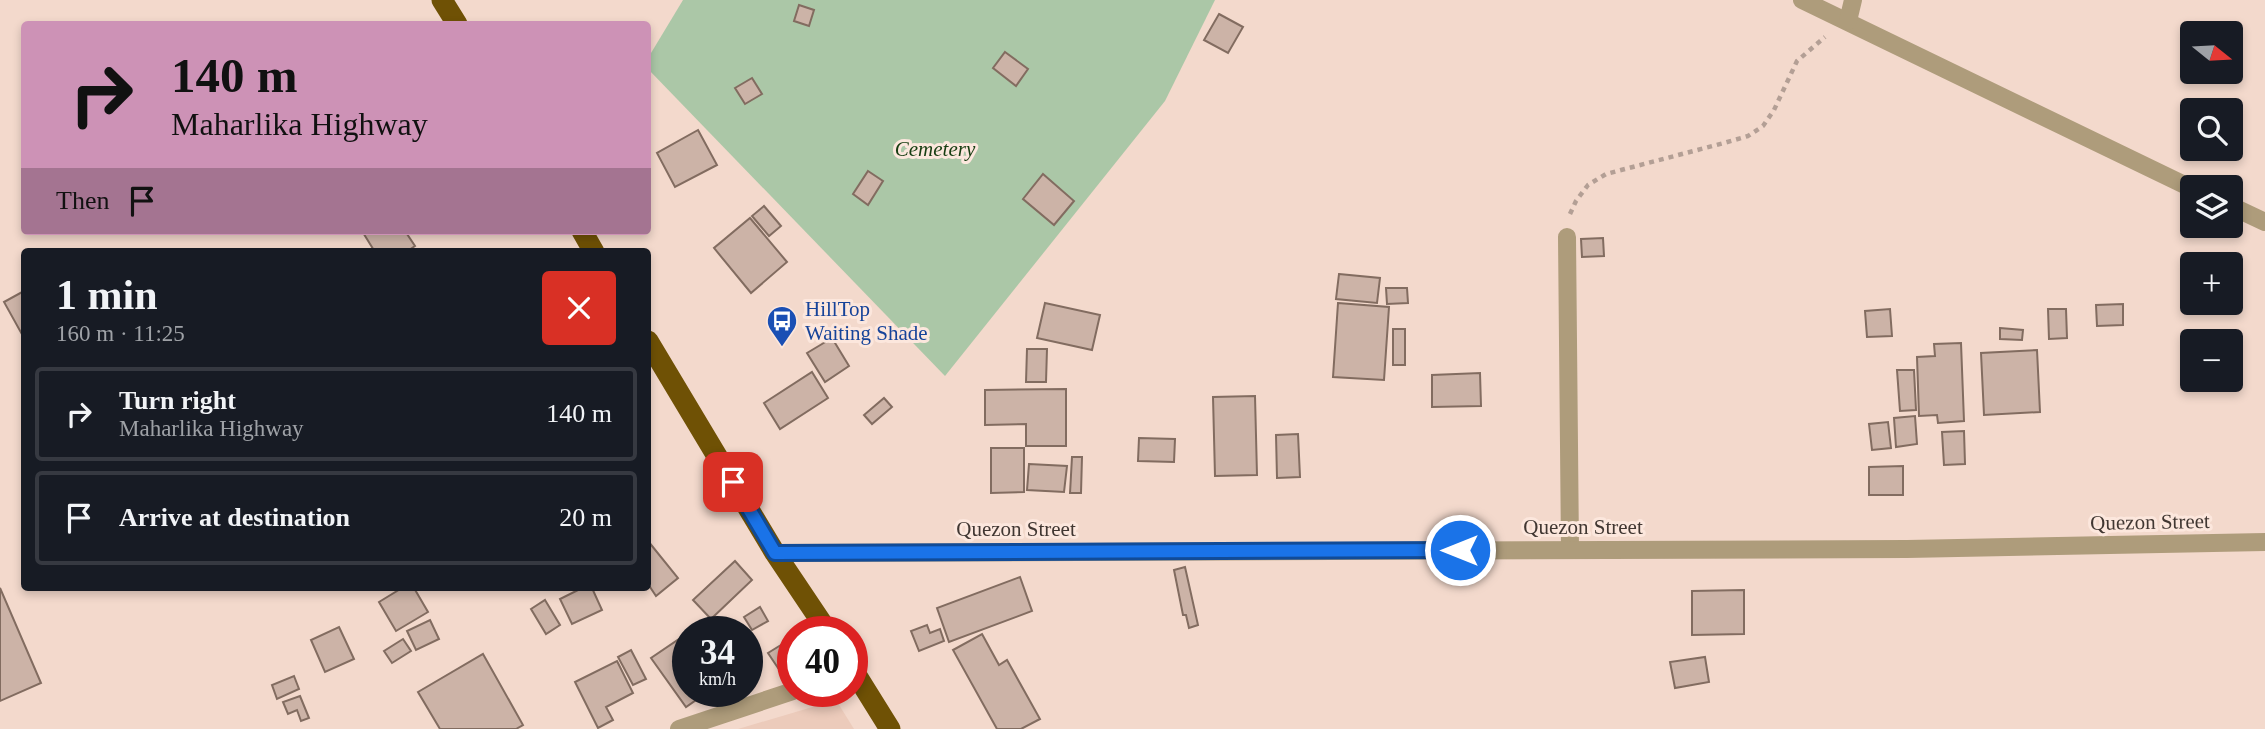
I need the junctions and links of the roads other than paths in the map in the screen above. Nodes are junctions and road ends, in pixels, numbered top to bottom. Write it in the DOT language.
graph roads {
  1 [pos="442,0"];
  2 [pos="1802,0"];
  3 [pos="1853,0"];
  4 [pos="455,21"];
  5 [pos="1848,21"];
  6 [pos="2180,182"];
  7 [pos="2243,212"];
  8 [pos="2265,222"];
  9 [pos="1567,237"];
  10 [pos="651,346"];
  11 [pos="2265,542"];
  12 [pos="1570,550"];
  13 [pos="775,553"];
  14 [pos="817,616"];
  15 [pos="868,694"];
  16 [pos="777,696"];
  17 [pos="679,729"];
  18 [pos="890,729"];
  1 -- 4 [label="highway"];
  2 -- 5 [label="street"];
  3 -- 5 [label="street"];
  5 -- 6 [label="street"];
  7 -- 8 [label="street"];
  9 -- 12 [label="street"];
  10 -- 13 [label="highway"];
  11 -- 12 [label="street, Quezon Street"];
  12 -- 13 [label="street, Quezon Street"];
  13 -- 14 [label="highway"];
  15 -- 18 [label="highway"];
  16 -- 17 [label="street"];
}
